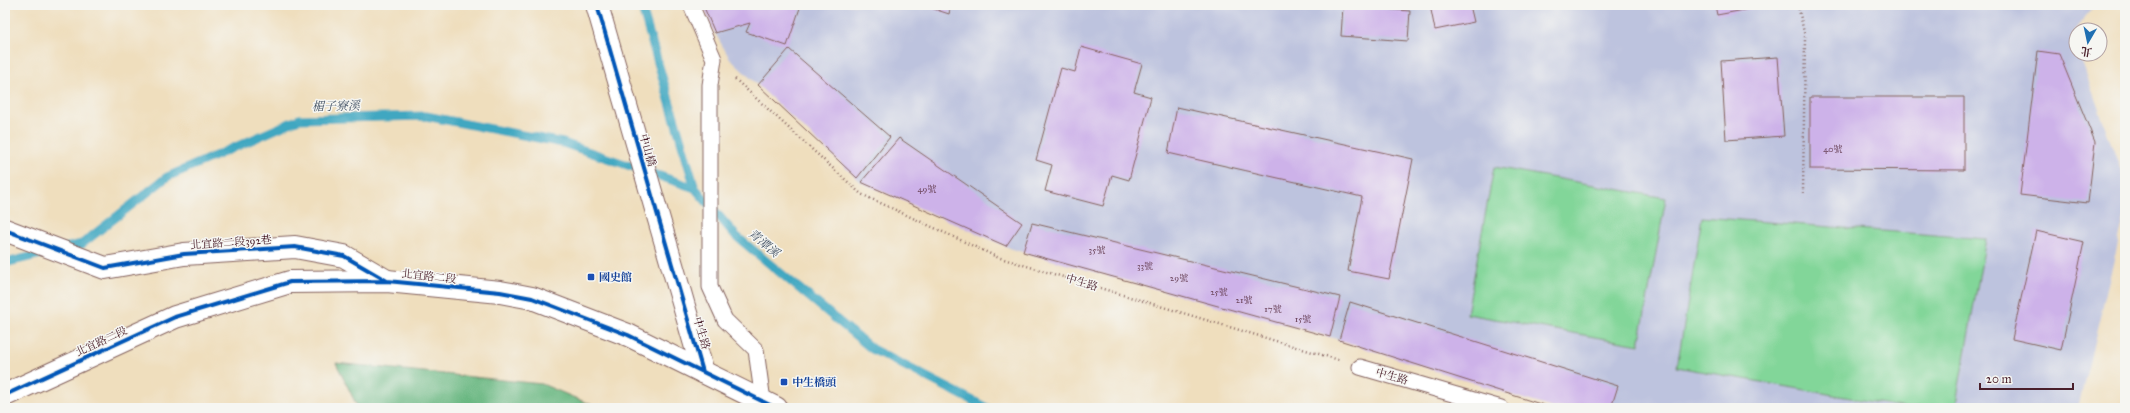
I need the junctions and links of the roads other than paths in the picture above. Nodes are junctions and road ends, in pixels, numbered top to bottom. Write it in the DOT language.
graph roads {
  1 [pos="597,5"];
  2 [pos="691,5"];
  3 [pos="5,230"];
  4 [pos="387,281"];
  5 [pos="682,299"];
  6 [pos="1360,367"];
  7 [pos="703,372"];
  8 [pos="5,395"];
  9 [pos="770,405"];
  10 [pos="1501,408"];
  1 -- 5 [label="main road, 中山橋"];
  2 -- 9 [label="lane"];
  3 -- 4 [label="main road, 北宜路二段392巷"];
  4 -- 7 [label="main road, 北宜路二段"];
  4 -- 8 [label="main road, 北宜路二段"];
  5 -- 7 [label="main road, 中生路"];
  6 -- 10 [label="lane, 中生路"];
  7 -- 9 [label="main road, 北宜路二段"];
}
